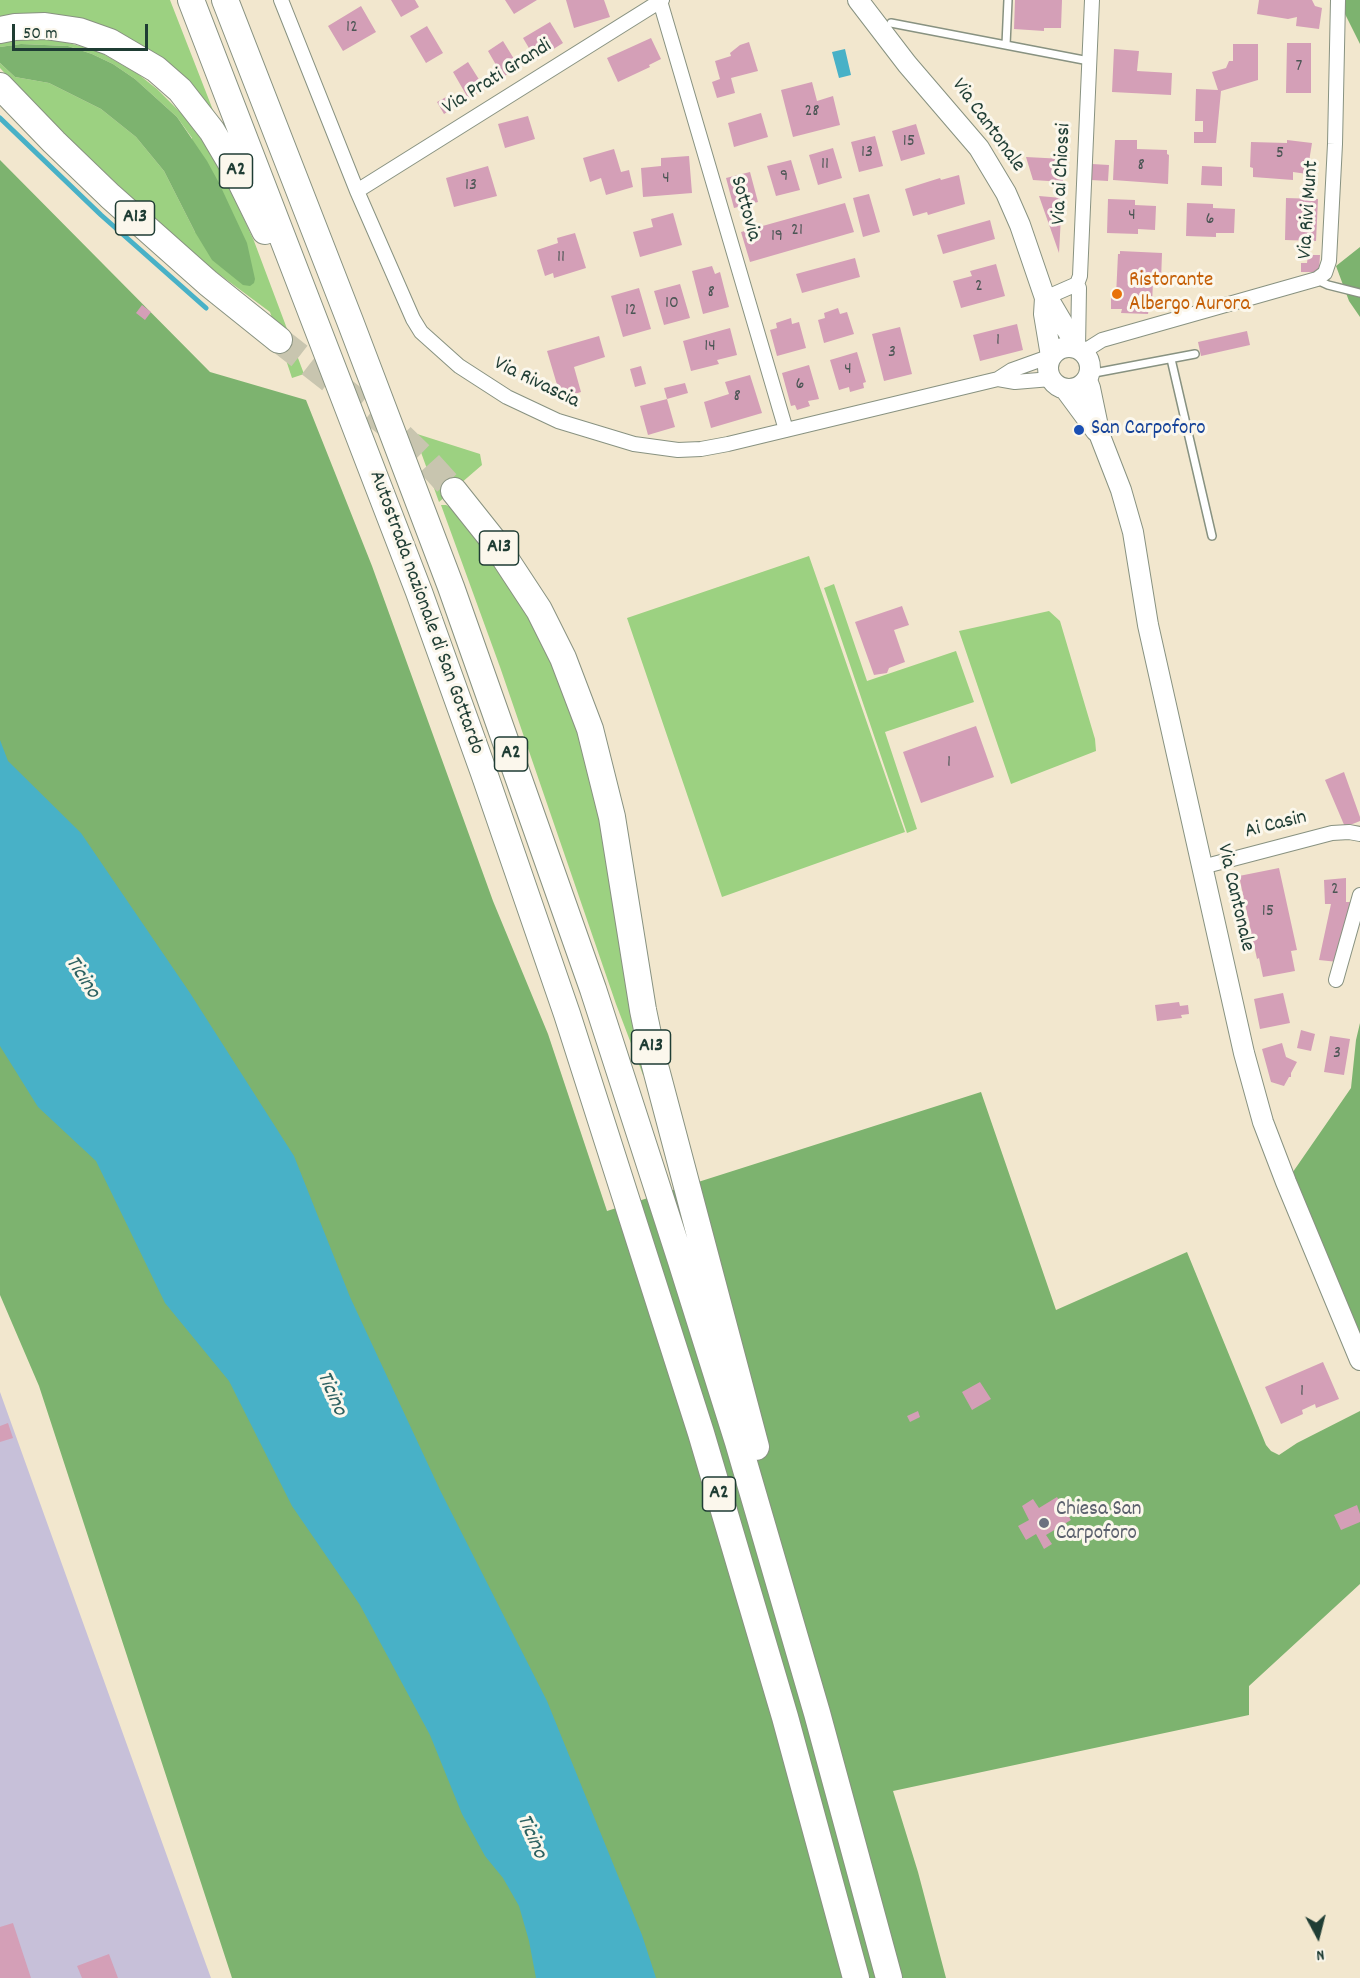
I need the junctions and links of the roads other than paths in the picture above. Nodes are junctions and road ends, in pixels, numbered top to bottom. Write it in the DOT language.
graph roads {
  1 [pos="191,0"];
  2 [pos="225,0"];
  3 [pos="281,0"];
  4 [pos="661,0"];
  5 [pos="858,0"];
  6 [pos="1008,0"];
  7 [pos="1092,0"];
  8 [pos="1338,0"];
  9 [pos="891,22"];
  10 [pos="0,30"];
  11 [pos="1006,45"];
  12 [pos="1089,61"];
  13 [pos="0,86"];
  14 [pos="357,191"];
  15 [pos="1317,279"];
  16 [pos="1077,284"];
  17 [pos="1360,293"];
  18 [pos="1045,298"];
  19 [pos="279,340"];
  20 [pos="1080,350"];
  21 [pos="1195,354"];
  22 [pos="1051,356"];
  23 [pos="1171,360"];
  24 [pos="1088,377"];
  25 [pos="999,379"];
  26 [pos="338,383"];
  27 [pos="1058,384"];
  28 [pos="786,430"];
  29 [pos="1100,436"];
  30 [pos="453,491"];
  31 [pos="1212,536"];
  32 [pos="1360,834"];
  33 [pos="1202,867"];
  34 [pos="1360,895"];
  35 [pos="1336,980"];
  36 [pos="1360,1360"];
  37 [pos="761,1520"];
  38 [pos="856,1978"];
  39 [pos="889,1978"];
  1 -- 26 [label="highway, A2"];
  2 -- 37 [label="highway, A2"];
  3 -- 14 [label="street, Via Rivascia"];
  4 -- 14 [label="street, Via Prati Grandi"];
  4 -- 28 [label="street, Sottovia"];
  5 -- 18 [label="main road, Via Cantonale"];
  6 -- 11 [label="lane"];
  7 -- 12 [label="street, Via ai Chiossi"];
  8 -- 15 [label="street, Via Rivi Munt"];
  9 -- 11 [label="lane"];
  10 -- 26 [label="highway, A2"];
  11 -- 12 [label="lane"];
  12 -- 16 [label="street, Via ai Chiossi"];
  13 -- 19 [label="highway, A13"];
  14 -- 28 [label="street, Via Rivascia"];
  15 -- 17 [label="lane"];
  15 -- 20 [label="street, Via Rivi Munt"];
  16 -- 18 [label="street"];
  16 -- 20 [label="street, Via ai Chiossi"];
  18 -- 20 [label="main road, Via Cantonale"];
  18 -- 22 [label="main road, Via Cantonale"];
  20 -- 22 [label="main road"];
  20 -- 24 [label="main road"];
  21 -- 23 [label="lane"];
  22 -- 25 [label="street, Via Rivascia"];
  22 -- 27 [label="main road"];
  23 -- 24 [label="lane"];
  23 -- 31 [label="lane"];
  24 -- 27 [label="main road"];
  24 -- 29 [label="main road, Via Cantonale"];
  25 -- 27 [label="street, Via Rivascia"];
  25 -- 28 [label="street, Via Rivascia"];
  26 -- 38 [label="highway, Autostrada nazionale di San Gottardo / A2"];
  27 -- 29 [label="main road, Via Cantonale"];
  29 -- 33 [label="main road, Via Cantonale"];
  30 -- 37 [label="highway, A13"];
  32 -- 33 [label="street, Ai Casin"];
  33 -- 36 [label="main road, Via Cantonale"];
  34 -- 35 [label="street"];
  37 -- 39 [label="highway, A2"];
}
